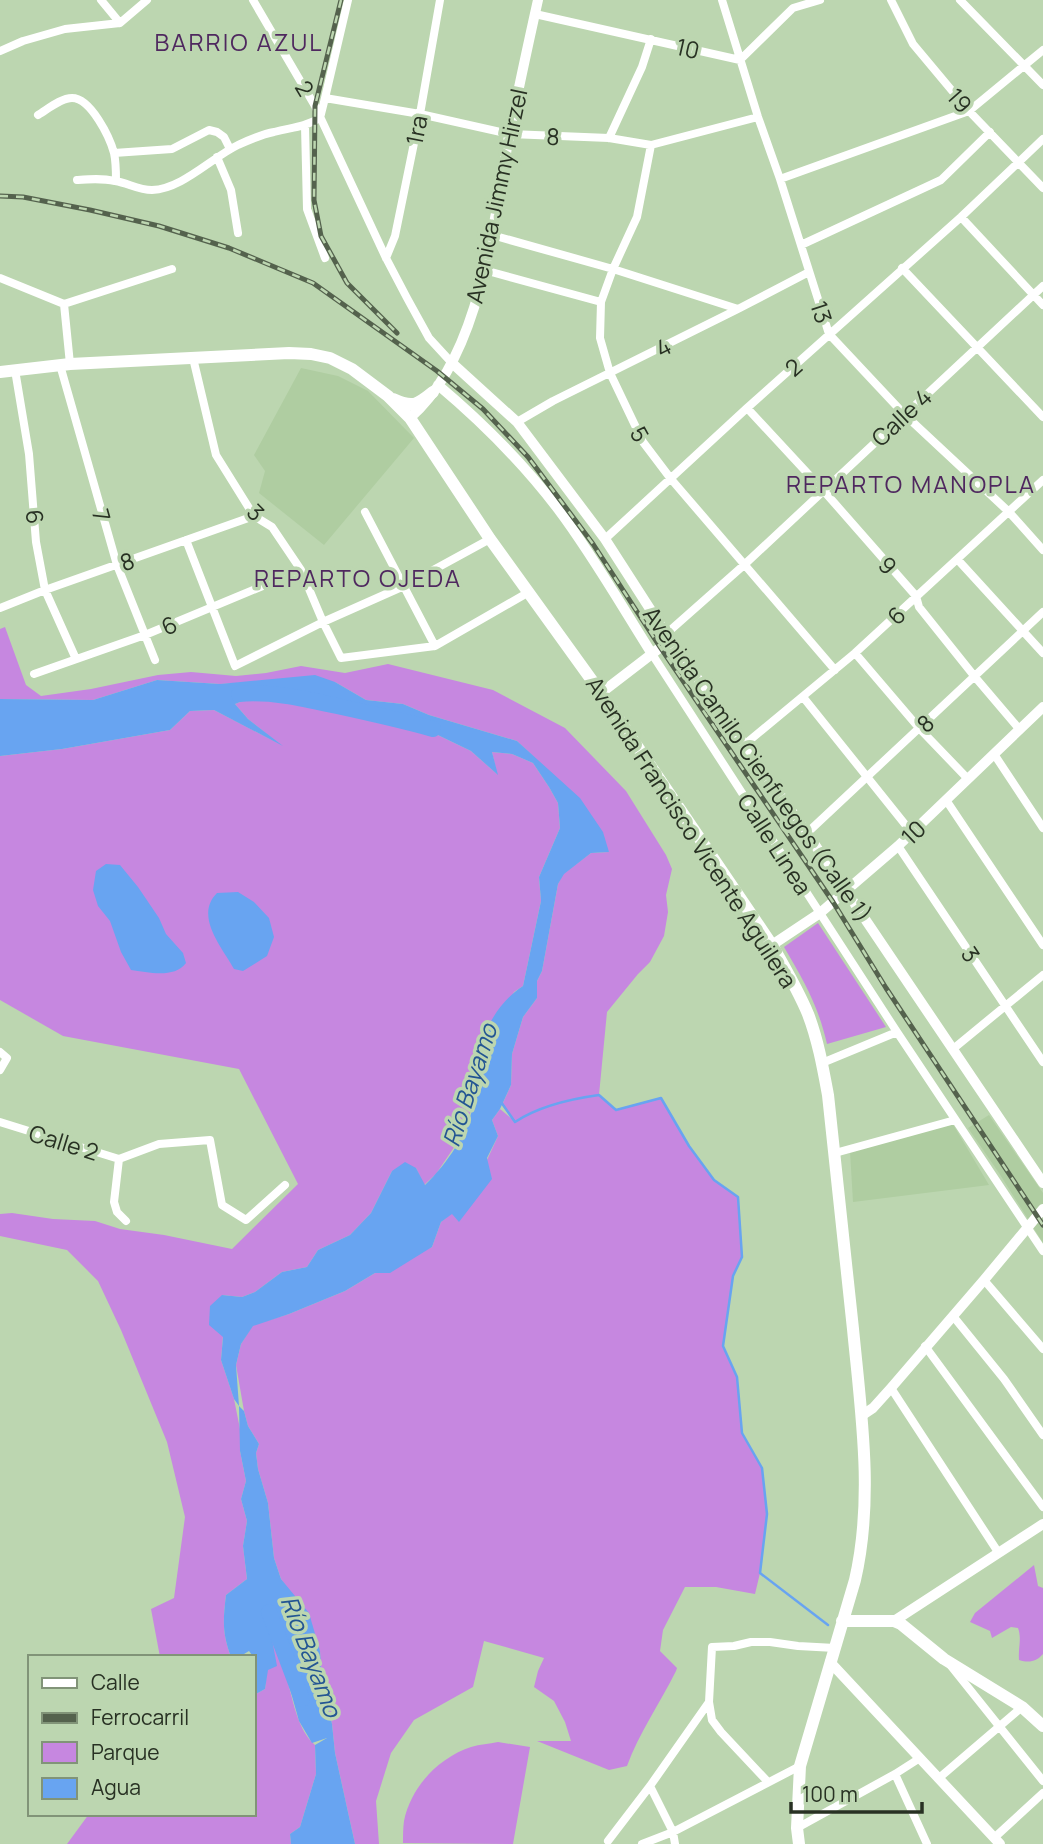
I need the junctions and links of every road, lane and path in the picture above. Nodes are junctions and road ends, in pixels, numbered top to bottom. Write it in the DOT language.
graph roads {
  1 [pos="101,0"];
  2 [pos="147,0"];
  3 [pos="253,0"];
  4 [pos="348,0"];
  5 [pos="440,0"];
  6 [pos="538,0"];
  7 [pos="722,0"];
  8 [pos="820,0"];
  9 [pos="891,0"];
  10 [pos="960,0"];
  11 [pos="792,4"];
  12 [pos="535,15"];
  13 [pos="120,23"];
  14 [pos="651,39"];
  15 [pos="1043,50"];
  16 [pos="0,51"];
  17 [pos="740,60"];
  18 [pos="1024,66"];
  19 [pos="1043,85"];
  20 [pos="325,98"];
  21 [pos="968,111"];
  22 [pos="419,114"];
  23 [pos="38,115"];
  24 [pos="758,117"];
  25 [pos="320,118"];
  26 [pos="305,126"];
  27 [pos="990,132"];
  28 [pos="510,134"];
  29 [pos="609,138"];
  30 [pos="1043,139"];
  31 [pos="651,145"];
  32 [pos="229,149"];
  33 [pos="114,153"];
  34 [pos="218,158"];
  35 [pos="1019,162"];
  36 [pos="780,179"];
  37 [pos="77,180"];
  38 [pos="116,181"];
  39 [pos="1043,188"];
  40 [pos="961,217"];
  41 [pos="238,233"];
  42 [pos="492,235"];
  43 [pos="801,245"];
  44 [pos="324,258"];
  45 [pos="386,258"];
  46 [pos="902,268"];
  47 [pos="172,269"];
  48 [pos="614,269"];
  49 [pos="484,270"];
  50 [pos="809,272"];
  51 [pos="0,278"];
  52 [pos="1043,286"];
  53 [pos="1033,295"];
  54 [pos="601,302"];
  55 [pos="64,304"];
  56 [pos="1043,305"];
  57 [pos="738,309"];
  58 [pos="830,334"];
  59 [pos="977,348"];
  60 [pos="193,358"];
  61 [pos="452,363"];
  62 [pos="65,365"];
  63 [pos="15,370"];
  64 [pos="0,372"];
  65 [pos="610,373"];
  66 [pos="435,388"];
  67 [pos="388,396"];
  68 [pos="747,408"];
  69 [pos="904,414"];
  70 [pos="410,418"];
  71 [pos="1043,418"];
  72 [pos="517,422"];
  73 [pos="671,479"];
  74 [pos="1043,480"];
  75 [pos="823,490"];
  76 [pos="365,512"];
  77 [pos="1009,512"];
  78 [pos="254,516"];
  79 [pos="489,539"];
  80 [pos="605,539"];
  81 [pos="186,540"];
  82 [pos="1043,551"];
  83 [pos="958,560"];
  84 [pos="117,565"];
  85 [pos="744,565"];
  86 [pos="301,570"];
  87 [pos="404,586"];
  88 [pos="45,590"];
  89 [pos="529,592"];
  90 [pos="916,596"];
  91 [pos="212,607"];
  92 [pos="0,608"];
  93 [pos="1043,611"];
  94 [pos="323,622"];
  95 [pos="1023,631"];
  96 [pos="145,635"];
  97 [pos="668,637"];
  98 [pos="435,646"];
  99 [pos="652,653"];
  100 [pos="855,653"];
  101 [pos="1043,653"];
  102 [pos="76,659"];
  103 [pos="155,660"];
  104 [pos="835,670"];
  105 [pos="34,674"];
  106 [pos="975,677"];
  107 [pos="601,693"];
  108 [pos="803,697"];
  109 [pos="1041,712"];
  110 [pos="919,728"];
  111 [pos="1020,730"];
  112 [pos="744,745"];
  113 [pos="994,754"];
  114 [pos="867,778"];
  115 [pos="968,779"];
  116 [pos="946,800"];
  117 [pos="1043,828"];
  118 [pos="807,833"];
  119 [pos="912,833"];
  120 [pos="898,846"];
  121 [pos="847,892"];
  122 [pos="820,913"];
  123 [pos="1043,945"];
  124 [pos="772,946"];
  125 [pos="1043,975"];
  126 [pos="1006,1006"];
  127 [pos="897,1032"];
  128 [pos="953,1049"];
  129 [pos="0,1052"];
  130 [pos="1043,1062"];
  131 [pos="822,1063"];
  132 [pos="0,1070"];
  133 [pos="955,1120"];
  134 [pos="0,1122"];
  135 [pos="835,1153"];
  136 [pos="119,1159"];
  137 [pos="1043,1183"];
  138 [pos="285,1185"];
  139 [pos="1043,1209"];
  140 [pos="126,1221"];
  141 [pos="1027,1227"];
  142 [pos="1043,1251"];
  143 [pos="984,1280"];
  144 [pos="953,1316"];
  145 [pos="925,1346"];
  146 [pos="1043,1349"];
  147 [pos="891,1388"];
  148 [pos="862,1416"];
  149 [pos="1043,1435"];
  150 [pos="1043,1507"];
  151 [pos="1043,1524"];
  152 [pos="998,1552"];
  153 [pos="842,1621"];
  154 [pos="894,1621"];
  155 [pos="835,1648"];
  156 [pos="944,1659"];
  157 [pos="830,1662"];
  158 [pos="709,1702"];
  159 [pos="1022,1707"];
  160 [pos="1043,1726"];
  161 [pos="999,1727"];
  162 [pos="920,1758"];
  163 [pos="800,1766"];
  164 [pos="895,1774"];
  165 [pos="939,1778"];
  166 [pos="768,1782"];
  167 [pos="1043,1782"];
  168 [pos="650,1786"];
  169 [pos="1043,1793"];
  170 [pos="797,1828"];
  171 [pos="673,1832"];
  172 [pos="997,1841"];
  173 [pos="606,1843"];
  174 [pos="642,1844"];
  175 [pos="675,1844"];
  176 [pos="799,1844"];
  177 [pos="928,1844"];
  1 -- 13 [label="street"];
  2 -- 13 [label="street"];
  3 -- 25 [label="street, 2"];
  4 -- 20 [label="street"];
  5 -- 22 [label="street, 1ra"];
  6 -- 12 [label="street, Avenida Jimmy Hirzel"];
  7 -- 17 [label="street, 13"];
  8 -- 11 [label="street"];
  9 -- 21 [label="street, 19"];
  10 -- 18 [label="street"];
  11 -- 17 [label="street"];
  12 -- 14 [label="street, 10"];
  12 -- 28 [label="street, Avenida Jimmy Hirzel"];
  13 -- 16 [label="street"];
  14 -- 17 [label="street, 10"];
  14 -- 29 [label="street"];
  15 -- 18 [label="street"];
  17 -- 24 [label="street, 13"];
  18 -- 19 [label="street"];
  18 -- 21 [label="street"];
  20 -- 22 [label="street, 8"];
  20 -- 25 [label="street"];
  21 -- 27 [label="street, 19"];
  21 -- 36 [label="street"];
  22 -- 28 [label="street, 8"];
  22 -- 45 [label="street, 1ra"];
  23 -- 33 [label="street"];
  24 -- 31 [label="street, 8"];
  24 -- 36 [label="street, 13"];
  25 -- 26 [label="street"];
  25 -- 45 [label="street, 2"];
  26 -- 32 [label="street"];
  26 -- 44 [label="street"];
  27 -- 35 [label="street, 19"];
  27 -- 43 [label="street"];
  28 -- 29 [label="street, 8"];
  28 -- 42 [label="street, Avenida Jimmy Hirzel"];
  29 -- 31 [label="street, 8"];
  30 -- 35 [label="street, 2"];
  31 -- 48 [label="street, 5"];
  32 -- 33 [label="street"];
  32 -- 34 [label="street"];
  33 -- 38 [label="street"];
  34 -- 38 [label="street"];
  34 -- 41 [label="street"];
  35 -- 39 [label="street, 19"];
  35 -- 40 [label="street, 2"];
  36 -- 43 [label="street, 13"];
  37 -- 38 [label="street"];
  40 -- 46 [label="street, 2"];
  40 -- 53 [label="street"];
  42 -- 48 [label="street"];
  42 -- 49 [label="street, Avenida Jimmy Hirzel"];
  43 -- 50 [label="street, 13"];
  45 -- 61 [label="street, 2"];
  46 -- 58 [label="street, 2"];
  46 -- 59 [label="street"];
  47 -- 55 [label="street"];
  48 -- 54 [label="street, 5"];
  48 -- 57 [label="street"];
  49 -- 54 [label="street"];
  49 -- 61 [label="street, Avenida Jimmy Hirzel"];
  50 -- 57 [label="street, 4"];
  50 -- 58 [label="street, 13"];
  51 -- 55 [label="street"];
  52 -- 53 [label="street, Calle 4"];
  53 -- 56 [label="street"];
  53 -- 59 [label="street, Calle 4"];
  54 -- 65 [label="street, 5"];
  55 -- 62 [label="street, 7"];
  57 -- 65 [label="street, 4"];
  58 -- 68 [label="street, 2"];
  58 -- 69 [label="street, 13"];
  59 -- 69 [label="street, Calle 4"];
  59 -- 71 [label="street"];
  60 -- 62 [label="main road, Avenida Francisco Vicente Aguilera"];
  60 -- 67 [label="main road, Avenida Francisco Vicente Aguilera"];
  60 -- 78 [label="street, 3"];
  61 -- 66 [label="street, Avenida Jimmy Hirzel"];
  61 -- 72 [label="street, Avenida Camilo Cienfuegos (Calle 1)"];
  62 -- 63 [label="main road, Avenida Francisco Vicente Aguilera"];
  62 -- 84 [label="street, 7"];
  63 -- 64 [label="main road, Avenida Francisco Vicente Aguilera"];
  63 -- 88 [label="street, 9"];
  65 -- 72 [label="street, 4"];
  65 -- 73 [label="street, 5"];
  66 -- 67 [label="main road"];
  66 -- 70 [label="street, Avenida Jimmy Hirzel"];
  66 -- 99 [label="street, Calle Linea"];
  67 -- 70 [label="main road, Avenida Francisco Vicente Aguilera"];
  68 -- 73 [label="street, 2"];
  68 -- 75 [label="street, 9"];
  69 -- 75 [label="street, Calle 4"];
  69 -- 77 [label="street, 13"];
  70 -- 79 [label="main road, Avenida Francisco Vicente Aguilera"];
  72 -- 80 [label="street, Avenida Camilo Cienfuegos (Calle 1)"];
  73 -- 80 [label="street, 2"];
  73 -- 85 [label="street, 5"];
  74 -- 77 [label="street, 6"];
  75 -- 85 [label="street, Calle 4"];
  75 -- 90 [label="street, 9"];
  76 -- 87 [label="street"];
  77 -- 82 [label="street, 13"];
  77 -- 83 [label="street, 6"];
  78 -- 81 [label="street, 8"];
  78 -- 86 [label="street, 3"];
  79 -- 87 [label="street"];
  79 -- 89 [label="main road, Avenida Francisco Vicente Aguilera"];
  80 -- 97 [label="street, Avenida Camilo Cienfuegos (Calle 1)"];
  81 -- 84 [label="street, 8"];
  81 -- 91 [label="street"];
  83 -- 90 [label="street, 6"];
  83 -- 95 [label="street"];
  84 -- 88 [label="street, 8"];
  84 -- 96 [label="street, 7"];
  85 -- 97 [label="street, Calle 4"];
  85 -- 104 [label="street, 5"];
  86 -- 91 [label="street, 6"];
  86 -- 94 [label="street, 3"];
  87 -- 94 [label="street"];
  87 -- 98 [label="street"];
  88 -- 92 [label="street, 8"];
  88 -- 102 [label="street, 9"];
  89 -- 98 [label="street"];
  89 -- 107 [label="main road, Avenida Francisco Vicente Aguilera"];
  90 -- 100 [label="street, 6"];
  90 -- 106 [label="street, 9"];
  91 -- 94 [label="street"];
  91 -- 96 [label="street, 6"];
  93 -- 95 [label="street, 8"];
  94 -- 98 [label="street, 3"];
  95 -- 101 [label="street"];
  95 -- 106 [label="street, 8"];
  96 -- 102 [label="street, 6"];
  96 -- 103 [label="street, 7"];
  97 -- 99 [label="street, Calle 4"];
  97 -- 112 [label="street, Avenida Camilo Cienfuegos (Calle 1)"];
  99 -- 107 [label="street, Calle 4"];
  99 -- 122 [label="street, Calle Linea"];
  100 -- 104 [label="street, 6"];
  100 -- 110 [label="street"];
  102 -- 105 [label="street, 6"];
  104 -- 108 [label="street, 6"];
  106 -- 110 [label="street, 8"];
  106 -- 111 [label="street, 9"];
  107 -- 124 [label="main road, Avenida Francisco Vicente Aguilera"];
  108 -- 112 [label="street, 6"];
  108 -- 114 [label="street"];
  109 -- 111 [label="street, 10"];
  110 -- 114 [label="street, 8"];
  110 -- 115 [label="street"];
  111 -- 113 [label="street, 10"];
  112 -- 118 [label="street, Avenida Camilo Cienfuegos (Calle 1)"];
  113 -- 115 [label="street, 10"];
  113 -- 117 [label="street"];
  114 -- 118 [label="street, 8"];
  114 -- 119 [label="street"];
  115 -- 116 [label="street, 10"];
  116 -- 119 [label="street, 10"];
  116 -- 123 [label="street"];
  118 -- 121 [label="street, Avenida Camilo Cienfuegos (Calle 1)"];
  119 -- 120 [label="street, 10"];
  120 -- 121 [label="street, 10"];
  120 -- 126 [label="street, 3"];
  121 -- 122 [label="street, 10"];
  121 -- 128 [label="street, Avenida Camilo Cienfuegos (Calle 1)"];
  122 -- 124 [label="street, 10"];
  122 -- 127 [label="street, Calle Linea"];
  124 -- 131 [label="main road, Avenida Francisco Vicente Aguilera"];
  125 -- 126 [label="street"];
  126 -- 128 [label="street"];
  126 -- 130 [label="street, 3"];
  127 -- 131 [label="street"];
  127 -- 133 [label="street, Calle Linea"];
  128 -- 137 [label="street, Avenida Camilo Cienfuegos (Calle 1)"];
  129 -- 132 [label="street"];
  131 -- 135 [label="main road, Avenida Francisco Vicente Aguilera"];
  133 -- 135 [label="street"];
  133 -- 141 [label="street, Calle Linea"];
  134 -- 136 [label="street, Calle 2"];
  135 -- 148 [label="main road, Avenida Francisco Vicente Aguilera"];
  136 -- 138 [label="street, Calle 2"];
  136 -- 140 [label="street"];
  139 -- 141 [label="street"];
  141 -- 142 [label="street, Calle Linea"];
  141 -- 143 [label="street"];
  143 -- 144 [label="street"];
  143 -- 146 [label="street"];
  144 -- 145 [label="street"];
  144 -- 149 [label="street"];
  145 -- 147 [label="street"];
  145 -- 150 [label="street"];
  147 -- 148 [label="street"];
  147 -- 152 [label="street"];
  148 -- 153 [label="main road, Avenida Francisco Vicente Aguilera"];
  151 -- 152 [label="street"];
  152 -- 154 [label="street"];
  153 -- 154 [label="main road"];
  153 -- 155 [label="main road, Avenida Francisco Vicente Aguilera"];
  154 -- 156 [label="main road"];
  155 -- 157 [label="main road, Avenida Francisco Vicente Aguilera"];
  155 -- 158 [label="street"];
  156 -- 159 [label="main road"];
  156 -- 161 [label="street"];
  157 -- 162 [label="street"];
  157 -- 163 [label="main road, Avenida Francisco Vicente Aguilera"];
  158 -- 166 [label="street"];
  158 -- 168 [label="street"];
  159 -- 160 [label="main road"];
  159 -- 161 [label="street"];
  161 -- 165 [label="street"];
  161 -- 167 [label="street"];
  162 -- 164 [label="street"];
  162 -- 165 [label="street"];
  163 -- 166 [label="street"];
  163 -- 170 [label="main road, Avenida Francisco Vicente Aguilera"];
  164 -- 170 [label="street"];
  164 -- 177 [label="street"];
  165 -- 172 [label="street"];
  166 -- 171 [label="street"];
  168 -- 171 [label="street"];
  168 -- 173 [label="street"];
  169 -- 172 [label="street"];
  170 -- 176 [label="main road, Avenida Francisco Vicente Aguilera"];
  171 -- 174 [label="street"];
  171 -- 175 [label="street"];
}
